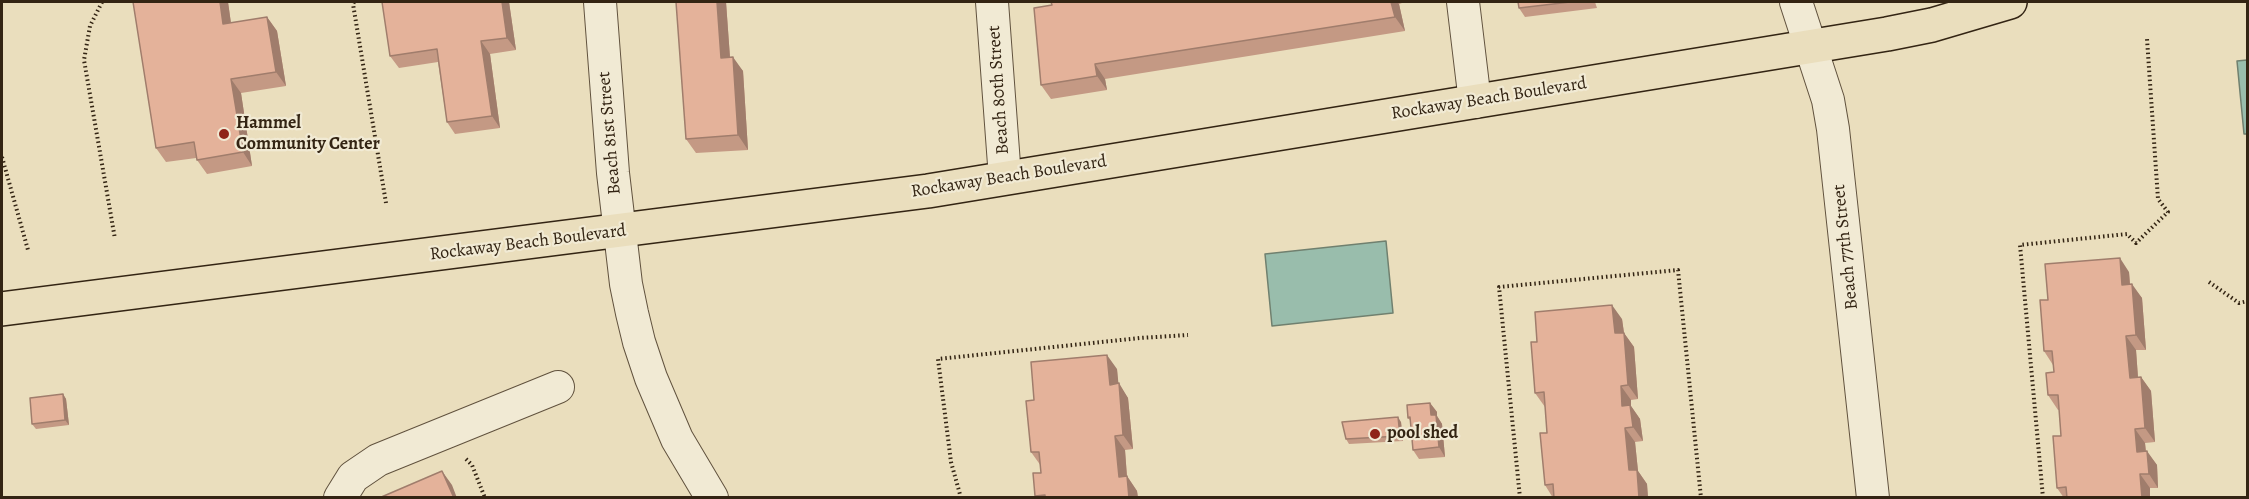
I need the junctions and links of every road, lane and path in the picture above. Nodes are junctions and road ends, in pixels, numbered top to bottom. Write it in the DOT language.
graph roads {
  1 [pos="102,2"];
  2 [pos="354,2"];
  3 [pos="600,2"];
  4 [pos="992,2"];
  5 [pos="1463,2"];
  6 [pos="1796,2"];
  7 [pos="2010,2"];
  8 [pos="2147,39"];
  9 [pos="1810,46"];
  10 [pos="1475,102"];
  11 [pos="2,157"];
  12 [pos="1005,178"];
  13 [pos="386,203"];
  14 [pos="619,232"];
  15 [pos="115,239"];
  16 [pos="28,250"];
  17 [pos="2209,282"];
  18 [pos="2247,301"];
  19 [pos="2,309"];
  20 [pos="1188,335"];
  21 [pos="558,387"];
  22 [pos="340,498"];
  23 [pos="712,498"];
  24 [pos="961,498"];
  25 [pos="1521,498"];
  26 [pos="1701,498"];
  27 [pos="1873,498"];
  28 [pos="2043,498"];
  1 -- 15 [label="path"];
  2 -- 13 [label="path"];
  3 -- 14 [label="street, Beach 81st Street"];
  4 -- 12 [label="street, Beach 80th Street"];
  5 -- 10 [label="street"];
  6 -- 9 [label="street, Beach 77th Street"];
  7 -- 9 [label="main road, Rockaway Beach Boulevard"];
  8 -- 28 [label="path"];
  9 -- 10 [label="main road, Rockaway Beach Boulevard"];
  9 -- 27 [label="street, Beach 77th Street"];
  10 -- 12 [label="main road, Rockaway Beach Boulevard"];
  11 -- 16 [label="path"];
  12 -- 14 [label="main road, Rockaway Beach Boulevard"];
  14 -- 19 [label="main road, Rockaway Beach Boulevard"];
  14 -- 23 [label="street, Beach 81st Street"];
  17 -- 18 [label="path"];
  20 -- 24 [label="path"];
  21 -- 22 [label="street"];
  25 -- 26 [label="path"];
}
